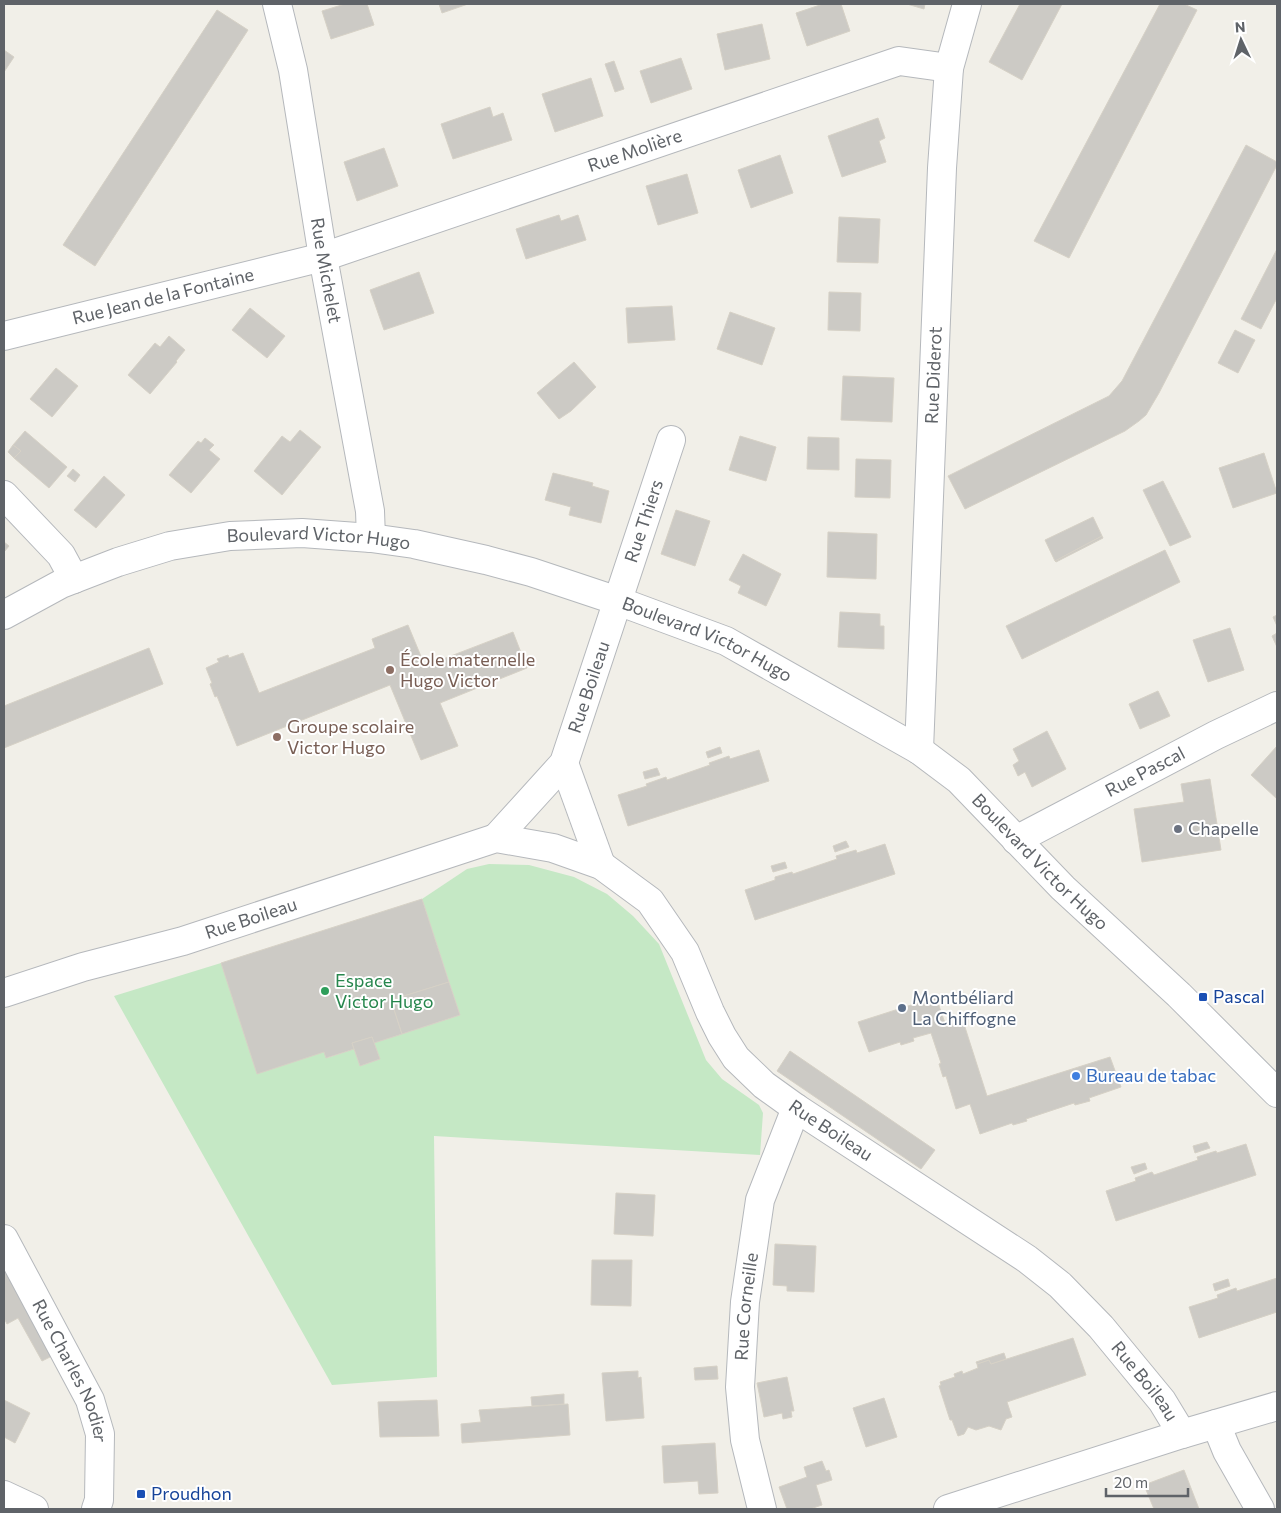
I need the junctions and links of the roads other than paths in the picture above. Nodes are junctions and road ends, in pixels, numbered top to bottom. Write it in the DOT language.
graph roads {
  1 [pos="277,4"];
  2 [pos="966,4"];
  3 [pos="949,68"];
  4 [pos="322,257"];
  5 [pos="4,336"];
  6 [pos="671,440"];
  7 [pos="4,495"];
  8 [pos="371,538"];
  9 [pos="74,579"];
  10 [pos="618,601"];
  11 [pos="4,615"];
  12 [pos="1277,706"];
  13 [pos="919,750"];
  14 [pos="564,763"];
  15 [pos="496,838"];
  16 [pos="1016,840"];
  17 [pos="600,865"];
  18 [pos="4,993"];
  19 [pos="1277,1093"];
  20 [pos="796,1108"];
  21 [pos="4,1239"];
  22 [pos="1277,1406"];
  23 [pos="1216,1424"];
  24 [pos="1182,1434"];
  25 [pos="4,1495"];
  26 [pos="999,1501"];
  27 [pos="34,1509"];
  28 [pos="96,1509"];
  29 [pos="762,1509"];
  30 [pos="948,1509"];
  31 [pos="1260,1509"];
  1 -- 4 [label="street, Rue Michelet"];
  2 -- 3 [label="street, Rue Diderot"];
  3 -- 4 [label="street, Rue Molière"];
  3 -- 13 [label="street, Rue Diderot"];
  4 -- 5 [label="street, Rue Jean de la Fontaine"];
  4 -- 8 [label="street, Rue Michelet"];
  6 -- 10 [label="street, Rue Thiers"];
  7 -- 9 [label="street"];
  8 -- 9 [label="street, Boulevard Victor Hugo"];
  8 -- 10 [label="street, Boulevard Victor Hugo"];
  9 -- 11 [label="street, Boulevard Victor Hugo"];
  10 -- 13 [label="street, Boulevard Victor Hugo"];
  10 -- 14 [label="street, Rue Boileau"];
  12 -- 16 [label="street, Rue Pascal"];
  13 -- 16 [label="street, Boulevard Victor Hugo"];
  14 -- 15 [label="street, Rue Boileau"];
  14 -- 17 [label="street"];
  15 -- 17 [label="street, Rue Boileau"];
  15 -- 18 [label="street, Rue Boileau"];
  16 -- 19 [label="street, Boulevard Victor Hugo"];
  17 -- 20 [label="street, Rue Boileau"];
  20 -- 24 [label="street, Rue Boileau"];
  20 -- 29 [label="street, Rue Corneille"];
  21 -- 28 [label="street, Rue Charles Nodier"];
  22 -- 23 [label="street"];
  23 -- 24 [label="street"];
  23 -- 31 [label="street"];
  24 -- 26 [label="street"];
  25 -- 27 [label="street"];
  26 -- 30 [label="street"];
}
